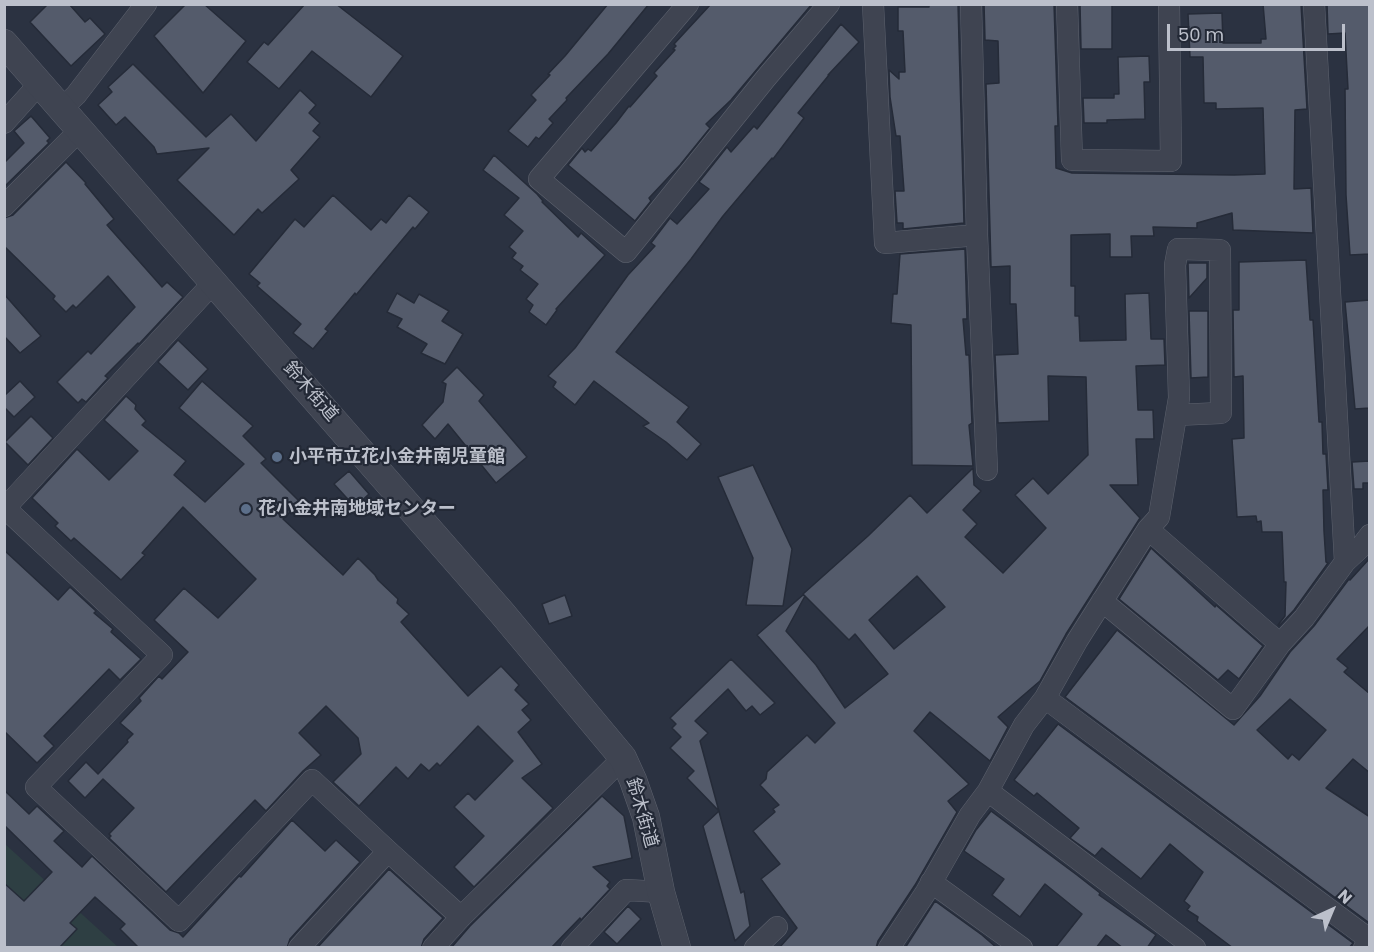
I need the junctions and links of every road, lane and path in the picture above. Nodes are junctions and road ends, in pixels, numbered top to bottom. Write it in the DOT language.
graph roads {
  1 [pos="146,4"];
  2 [pos="688,4"];
  3 [pos="829,4"];
  4 [pos="873,4"];
  5 [pos="971,4"];
  6 [pos="1067,4"];
  7 [pos="1169,4"];
  8 [pos="1314,4"];
  9 [pos="4,43"];
  10 [pos="40,84"];
  11 [pos="62,108"];
  12 [pos="4,123"];
  13 [pos="81,129"];
  14 [pos="4,206"];
  15 [pos="978,235"];
  16 [pos="214,282"];
  17 [pos="1176,415"];
  18 [pos="987,470"];
  19 [pos="5,509"];
  20 [pos="1148,529"];
  21 [pos="1361,550"];
  22 [pos="1102,602"];
  23 [pos="1280,644"];
  24 [pos="1045,698"];
  25 [pos="623,758"];
  26 [pos="988,790"];
  27 [pos="387,851"];
  28 [pos="931,882"];
  29 [pos="661,892"];
  30 [pos="461,916"];
  31 [pos="777,927"];
  32 [pos="678,947"];
  33 [pos="299,948"];
  34 [pos="433,948"];
  35 [pos="572,948"];
  36 [pos="755,948"];
  37 [pos="889,948"];
  38 [pos="1022,948"];
  39 [pos="1195,948"];
  40 [pos="1364,948"];
  1 -- 11 [label="street"];
  2 -- 3 [label="street"];
  4 -- 15 [label="street"];
  5 -- 15 [label="street"];
  6 -- 7 [label="street"];
  8 -- 21 [label="street"];
  9 -- 10 [label="street, 鈴木街道"];
  10 -- 11 [label="street, 鈴木街道"];
  10 -- 12 [label="street"];
  11 -- 13 [label="street, 鈴木街道"];
  13 -- 14 [label="street"];
  13 -- 16 [label="street, 鈴木街道"];
  15 -- 18 [label="street"];
  16 -- 19 [label="street"];
  16 -- 25 [label="street, 鈴木街道"];
  17 -- 17 [label="street"];
  17 -- 20 [label="street"];
  19 -- 27 [label="street"];
  20 -- 22 [label="street"];
  20 -- 23 [label="street"];
  21 -- 23 [label="street"];
  22 -- 23 [label="street"];
  22 -- 24 [label="street"];
  24 -- 26 [label="street"];
  24 -- 40 [label="street"];
  25 -- 29 [label="street, 鈴木街道"];
  25 -- 30 [label="street"];
  26 -- 28 [label="street"];
  26 -- 39 [label="street"];
  27 -- 30 [label="street"];
  27 -- 33 [label="street"];
  28 -- 37 [label="street"];
  28 -- 38 [label="street"];
  29 -- 32 [label="street, 鈴木街道"];
  29 -- 35 [label="street"];
  30 -- 34 [label="street"];
  31 -- 36 [label="street"];
}
